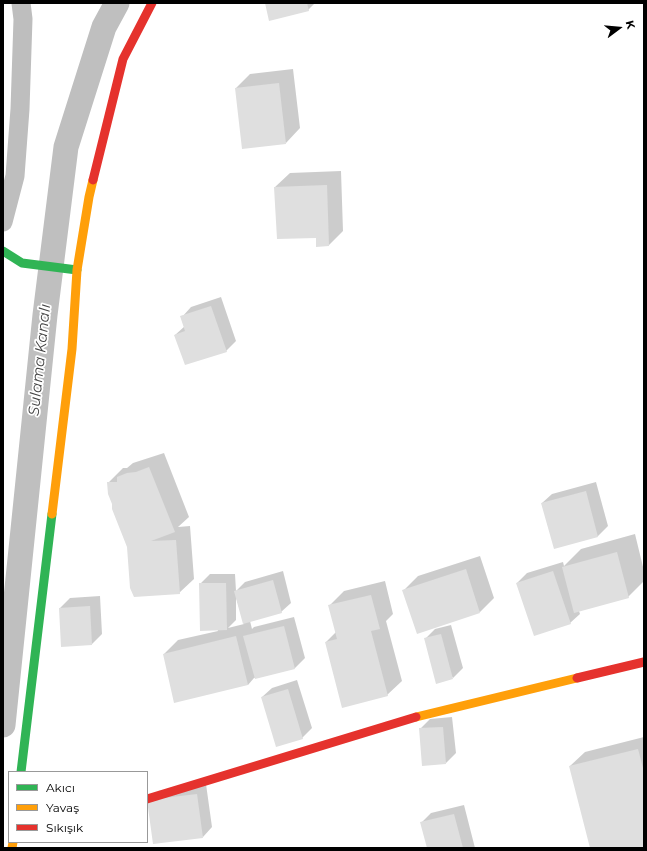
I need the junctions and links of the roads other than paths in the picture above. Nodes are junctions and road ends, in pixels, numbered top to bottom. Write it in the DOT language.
graph roads {
  1 [pos="21,3"];
  2 [pos="152,3"];
  3 [pos="3,222"];
  4 [pos="3,251"];
  5 [pos="77,270"];
  6 [pos="644,662"];
  7 [pos="21,771"];
  8 [pos="148,799"];
  1 -- 3 [label="street"];
  2 -- 5 [label="street"];
  4 -- 5 [label="street"];
  5 -- 7 [label="street"];
  6 -- 8 [label="street"];
}
